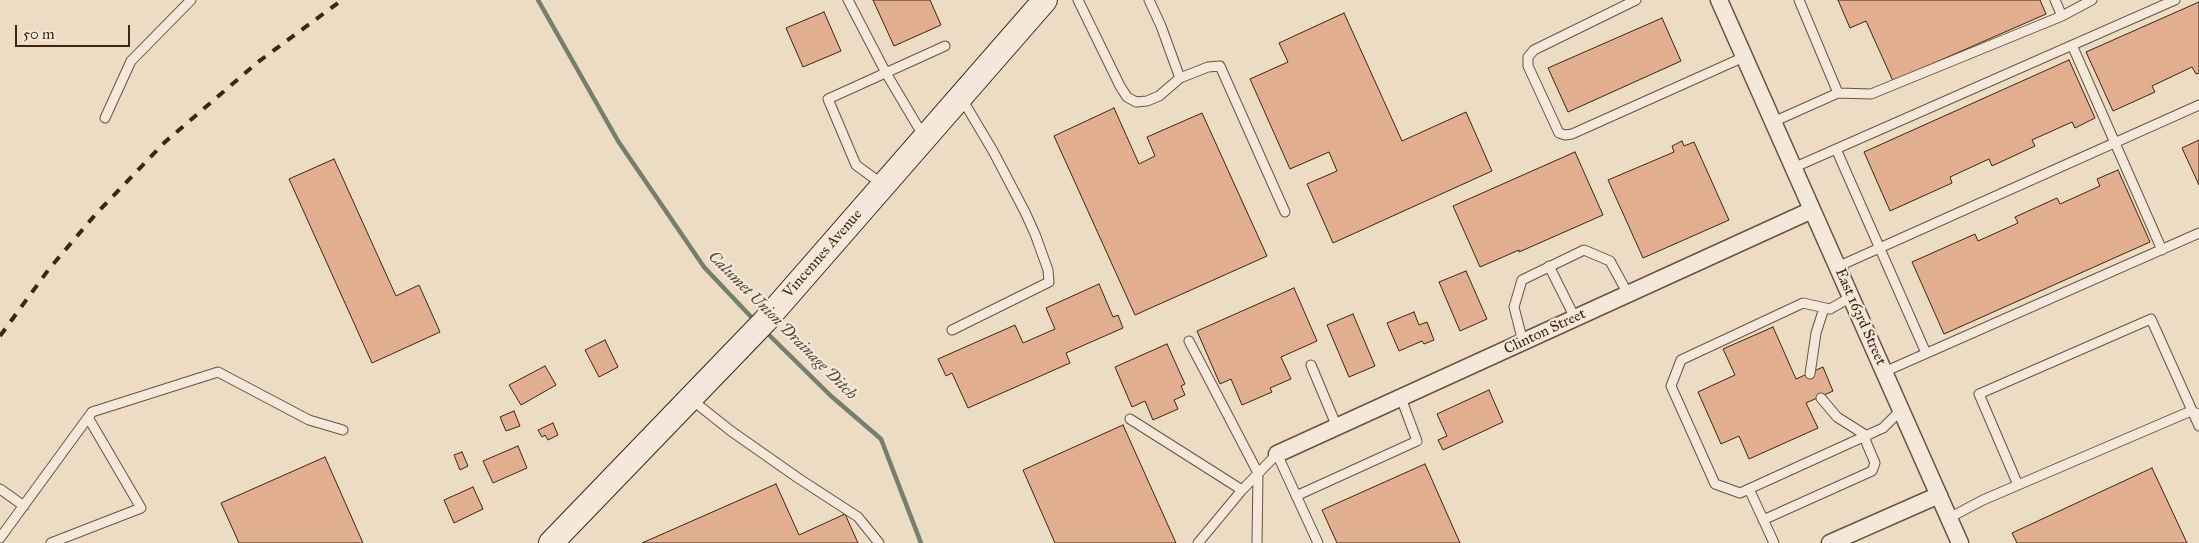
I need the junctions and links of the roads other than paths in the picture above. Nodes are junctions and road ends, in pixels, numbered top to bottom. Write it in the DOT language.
graph roads {
  1 [pos="191,0"];
  2 [pos="848,0"];
  3 [pos="1045,0"];
  4 [pos="1078,0"];
  5 [pos="1149,0"];
  6 [pos="1636,0"];
  7 [pos="1719,0"];
  8 [pos="1798,0"];
  9 [pos="2055,0"];
  10 [pos="2092,0"];
  11 [pos="2175,0"];
  12 [pos="2062,16"];
  13 [pos="2072,45"];
  14 [pos="945,46"];
  15 [pos="1744,57"];
  16 [pos="886,73"];
  17 [pos="1180,78"];
  18 [pos="1838,92"];
  19 [pos="961,96"];
  20 [pos="2199,105"];
  21 [pos="105,118"];
  22 [pos="1773,122"];
  23 [pos="924,137"];
  24 [pos="2115,143"];
  25 [pos="1836,148"];
  26 [pos="1793,168"];
  27 [pos="883,185"];
  28 [pos="1812,210"];
  29 [pos="1285,212"];
  30 [pos="2199,233"];
  31 [pos="1880,248"];
  32 [pos="2162,250"];
  33 [pos="1549,266"];
  34 [pos="1837,267"];
  35 [pos="1628,294"];
  36 [pos="1851,297"];
  37 [pos="1824,308"];
  38 [pos="1575,318"];
  39 [pos="952,330"];
  40 [pos="1189,341"];
  41 [pos="1523,342"];
  42 [pos="1926,353"];
  43 [pos="1311,365"];
  44 [pos="1884,372"];
  45 [pos="1810,374"];
  46 [pos="1401,398"];
  47 [pos="1821,398"];
  48 [pos="690,399"];
  49 [pos="1901,410"];
  50 [pos="2195,413"];
  51 [pos="89,419"];
  52 [pos="1130,419"];
  53 [pos="2199,426"];
  54 [pos="1337,427"];
  55 [pos="343,430"];
  56 [pos="1865,436"];
  57 [pos="1277,454"];
  58 [pos="1258,472"];
  59 [pos="2018,485"];
  60 [pos="0,489"];
  61 [pos="1749,489"];
  62 [pos="1242,490"];
  63 [pos="1939,495"];
  64 [pos="1296,496"];
  65 [pos="24,506"];
  66 [pos="1949,518"];
  67 [pos="1763,520"];
  68 [pos="0,538"];
  69 [pos="51,543"];
  70 [pos="551,543"];
  71 [pos="880,543"];
  72 [pos="1198,543"];
  73 [pos="1257,543"];
  74 [pos="1318,543"];
  75 [pos="1774,543"];
  76 [pos="1830,543"];
  77 [pos="1960,543"];
  1 -- 21 [label="lane"];
  2 -- 16 [label="lane"];
  3 -- 19 [label="street, Vincennes Avenue"];
  4 -- 17 [label="lane"];
  5 -- 17 [label="lane"];
  6 -- 15 [label="lane"];
  7 -- 15 [label="street, East 163rd Street"];
  8 -- 18 [label="lane"];
  9 -- 12 [label="lane"];
  10 -- 12 [label="lane"];
  11 -- 13 [label="lane"];
  12 -- 18 [label="lane"];
  13 -- 24 [label="lane"];
  13 -- 25 [label="lane"];
  14 -- 16 [label="lane"];
  15 -- 22 [label="street, East 163rd Street"];
  16 -- 23 [label="lane"];
  16 -- 27 [label="lane"];
  17 -- 29 [label="lane"];
  18 -- 22 [label="lane"];
  19 -- 23 [label="street, Vincennes Avenue"];
  19 -- 39 [label="lane"];
  20 -- 24 [label="lane"];
  22 -- 26 [label="street, East 163rd Street"];
  23 -- 27 [label="street, Vincennes Avenue"];
  24 -- 31 [label="lane"];
  24 -- 32 [label="lane"];
  25 -- 26 [label="lane"];
  25 -- 31 [label="lane"];
  26 -- 28 [label="street, East 163rd Street"];
  27 -- 48 [label="street, Vincennes Avenue"];
  28 -- 34 [label="street, East 163rd Street"];
  28 -- 35 [label="street, Clinton Street"];
  30 -- 32 [label="lane"];
  31 -- 34 [label="lane"];
  31 -- 42 [label="lane"];
  32 -- 42 [label="lane"];
  33 -- 35 [label="lane"];
  33 -- 38 [label="lane"];
  33 -- 41 [label="lane"];
  34 -- 36 [label="street, East 163rd Street"];
  35 -- 38 [label="street, Clinton Street"];
  36 -- 37 [label="lane"];
  36 -- 44 [label="street, East 163rd Street"];
  37 -- 45 [label="lane"];
  37 -- 61 [label="lane"];
  38 -- 41 [label="street, Clinton Street"];
  40 -- 58 [label="lane"];
  41 -- 46 [label="street, Clinton Street"];
  42 -- 44 [label="lane"];
  43 -- 54 [label="lane"];
  44 -- 49 [label="street, East 163rd Street"];
  46 -- 54 [label="street, Clinton Street"];
  46 -- 64 [label="lane"];
  47 -- 56 [label="lane"];
  48 -- 70 [label="street, Vincennes Avenue"];
  48 -- 71 [label="lane"];
  49 -- 56 [label="lane"];
  49 -- 63 [label="street, East 163rd Street"];
  50 -- 53 [label="lane"];
  50 -- 59 [label="lane"];
  50 -- 59 [label="lane"];
  51 -- 55 [label="lane"];
  51 -- 65 [label="lane"];
  51 -- 69 [label="lane"];
  52 -- 62 [label="lane"];
  54 -- 57 [label="street, Clinton Street"];
  56 -- 61 [label="lane"];
  56 -- 67 [label="lane"];
  57 -- 58 [label="lane"];
  57 -- 64 [label="lane"];
  58 -- 62 [label="lane"];
  58 -- 73 [label="lane"];
  59 -- 66 [label="lane"];
  60 -- 65 [label="lane"];
  61 -- 67 [label="lane"];
  62 -- 72 [label="lane"];
  63 -- 66 [label="street, East 163rd Street"];
  63 -- 76 [label="street"];
  64 -- 74 [label="lane"];
  65 -- 68 [label="lane"];
  66 -- 77 [label="street, East 163rd Street"];
  67 -- 75 [label="lane"];
}
